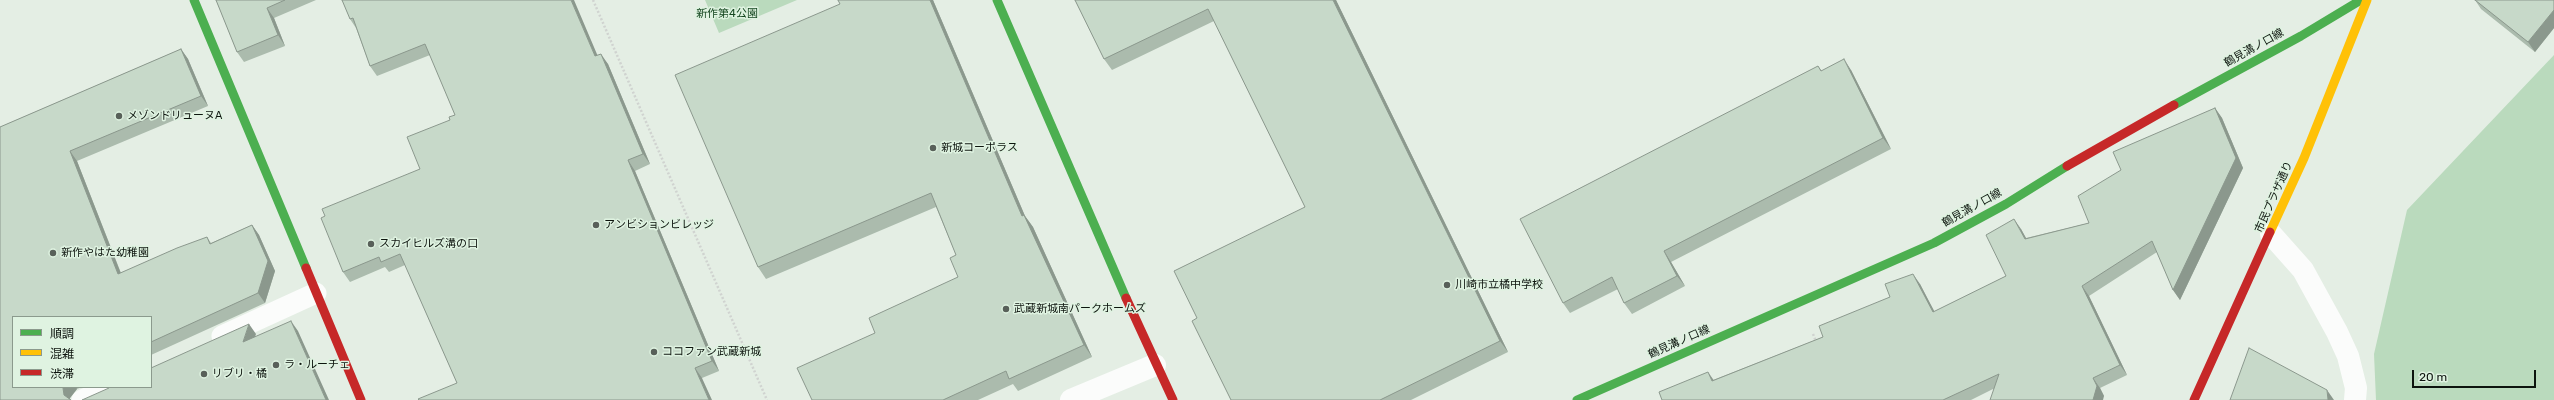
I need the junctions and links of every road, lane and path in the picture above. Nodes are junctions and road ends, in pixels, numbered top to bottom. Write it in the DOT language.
graph roads {
  1 [pos="194,0"];
  2 [pos="593,0"];
  3 [pos="997,0"];
  4 [pos="2360,0"];
  5 [pos="2367,0"];
  6 [pos="2271,234"];
  7 [pos="316,293"];
  8 [pos="1800,302"];
  9 [pos="201,345"];
  10 [pos="1820,351"];
  11 [pos="1155,365"];
  12 [pos="108,388"];
  13 [pos="82,400"];
  14 [pos="361,400"];
  15 [pos="767,400"];
  16 [pos="1071,400"];
  17 [pos="1173,400"];
  18 [pos="1577,400"];
  19 [pos="2194,400"];
  20 [pos="2355,400"];
  1 -- 7 [label="street"];
  2 -- 15 [label="path"];
  3 -- 11 [label="street"];
  4 -- 8 [label="street, 鶴見溝ノ口線"];
  5 -- 6 [label="street, 市民プラザ通り"];
  6 -- 19 [label="street, 市民プラザ通り"];
  6 -- 20 [label="street"];
  7 -- 9 [label="lane"];
  7 -- 14 [label="street"];
  8 -- 10 [label="path"];
  8 -- 18 [label="street, 鶴見溝ノ口線"];
  11 -- 16 [label="street"];
  11 -- 17 [label="street"];
  12 -- 13 [label="lane"];
}
